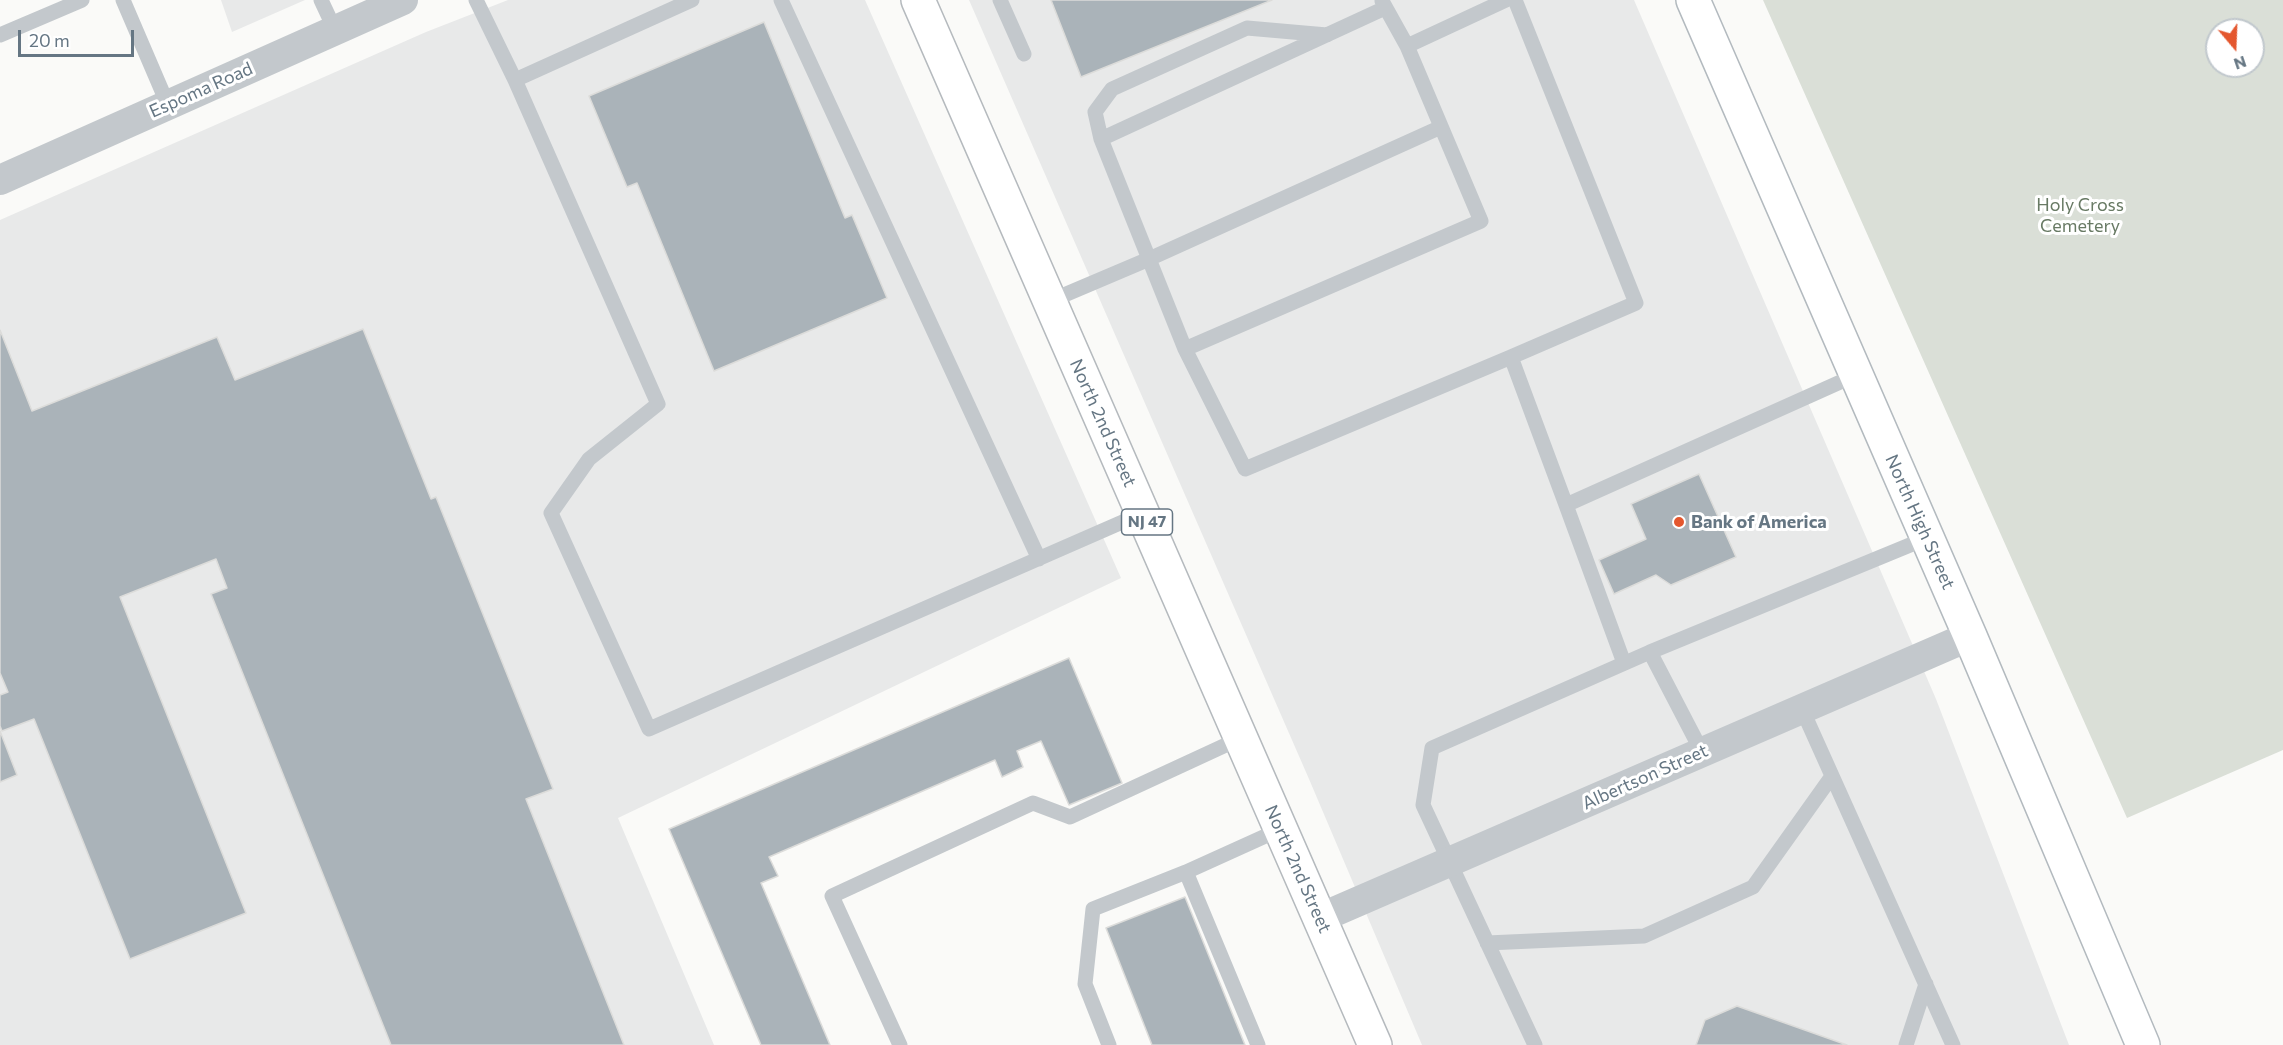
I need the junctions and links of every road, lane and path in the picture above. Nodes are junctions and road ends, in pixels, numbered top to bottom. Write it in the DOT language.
graph roads {
  1 [pos="82,0"];
  2 [pos="123,0"];
  3 [pos="321,0"];
  4 [pos="403,0"];
  5 [pos="476,0"];
  6 [pos="692,0"];
  7 [pos="781,0"];
  8 [pos="918,0"];
  9 [pos="1000,0"];
  10 [pos="1506,0"];
  11 [pos="1515,0"];
  12 [pos="1693,0"];
  13 [pos="1383,4"];
  14 [pos="335,30"];
  15 [pos="0,35"];
  16 [pos="1327,35"];
  17 [pos="1407,46"];
  18 [pos="1024,54"];
  19 [pos="515,80"];
  20 [pos="168,105"];
  21 [pos="1441,127"];
  22 [pos="1101,139"];
  23 [pos="0,180"];
  24 [pos="1149,259"];
  25 [pos="1050,301"];
  26 [pos="1185,349"];
  27 [pos="1511,357"];
  28 [pos="1856,375"];
  29 [pos="1566,505"];
  30 [pos="1143,513"];
  31 [pos="1927,538"];
  32 [pos="1039,559"];
  33 [pos="1970,636"];
  34 [pos="1650,652"];
  35 [pos="1624,663"];
  36 [pos="1802,709"];
  37 [pos="1241,738"];
  38 [pos="1702,752"];
  39 [pos="1832,776"];
  40 [pos="1281,829"];
  41 [pos="1450,862"];
  42 [pos="1186,872"];
  43 [pos="1320,918"];
  44 [pos="1487,943"];
  45 [pos="1926,984"];
  46 [pos="900,1045"];
  47 [pos="1109,1045"];
  48 [pos="1258,1045"];
  49 [pos="1375,1045"];
  50 [pos="1535,1045"];
  51 [pos="1906,1045"];
  52 [pos="1953,1045"];
  53 [pos="2143,1045"];
  1 -- 15 [label="lane"];
  2 -- 20 [label="lane"];
  3 -- 14 [label="lane"];
  4 -- 14 [label="street, Espoma Road"];
  5 -- 19 [label="lane"];
  6 -- 19 [label="lane"];
  7 -- 32 [label="lane"];
  8 -- 25 [label="main road, North 2nd Street / NJ 47"];
  9 -- 18 [label="lane"];
  10 -- 17 [label="lane"];
  11 -- 27 [label="lane"];
  12 -- 28 [label="main road, North High Street"];
  13 -- 16 [label="lane"];
  13 -- 17 [label="lane"];
  14 -- 20 [label="street, Espoma Road"];
  16 -- 22 [label="lane"];
  16 -- 22 [label="lane"];
  17 -- 21 [label="lane"];
  19 -- 32 [label="lane"];
  20 -- 23 [label="street, Espoma Road"];
  21 -- 24 [label="lane"];
  21 -- 26 [label="lane"];
  22 -- 24 [label="lane"];
  24 -- 25 [label="lane"];
  24 -- 26 [label="lane"];
  25 -- 30 [label="main road, North 2nd Street / NJ 47"];
  26 -- 27 [label="lane"];
  27 -- 29 [label="lane"];
  28 -- 29 [label="lane"];
  28 -- 31 [label="main road, North High Street"];
  29 -- 35 [label="lane"];
  30 -- 32 [label="lane"];
  30 -- 37 [label="main road, North 2nd Street / NJ 47"];
  31 -- 33 [label="main road, North High Street"];
  31 -- 34 [label="lane"];
  33 -- 36 [label="street, Albertson Street"];
  33 -- 53 [label="main road, North High Street"];
  34 -- 35 [label="lane"];
  34 -- 38 [label="lane"];
  35 -- 41 [label="lane"];
  36 -- 38 [label="street, Albertson Street"];
  36 -- 39 [label="lane"];
  37 -- 40 [label="main road, North 2nd Street / NJ 47"];
  37 -- 46 [label="lane"];
  38 -- 41 [label="street, Albertson Street"];
  39 -- 44 [label="lane"];
  39 -- 45 [label="lane"];
  40 -- 42 [label="lane"];
  40 -- 43 [label="main road, North 2nd Street / NJ 47"];
  41 -- 43 [label="street, Albertson Street"];
  41 -- 44 [label="lane"];
  42 -- 47 [label="lane"];
  42 -- 48 [label="lane"];
  43 -- 49 [label="main road, North 2nd Street / NJ 47"];
  44 -- 50 [label="lane"];
  45 -- 51 [label="lane"];
  45 -- 52 [label="lane"];
}
